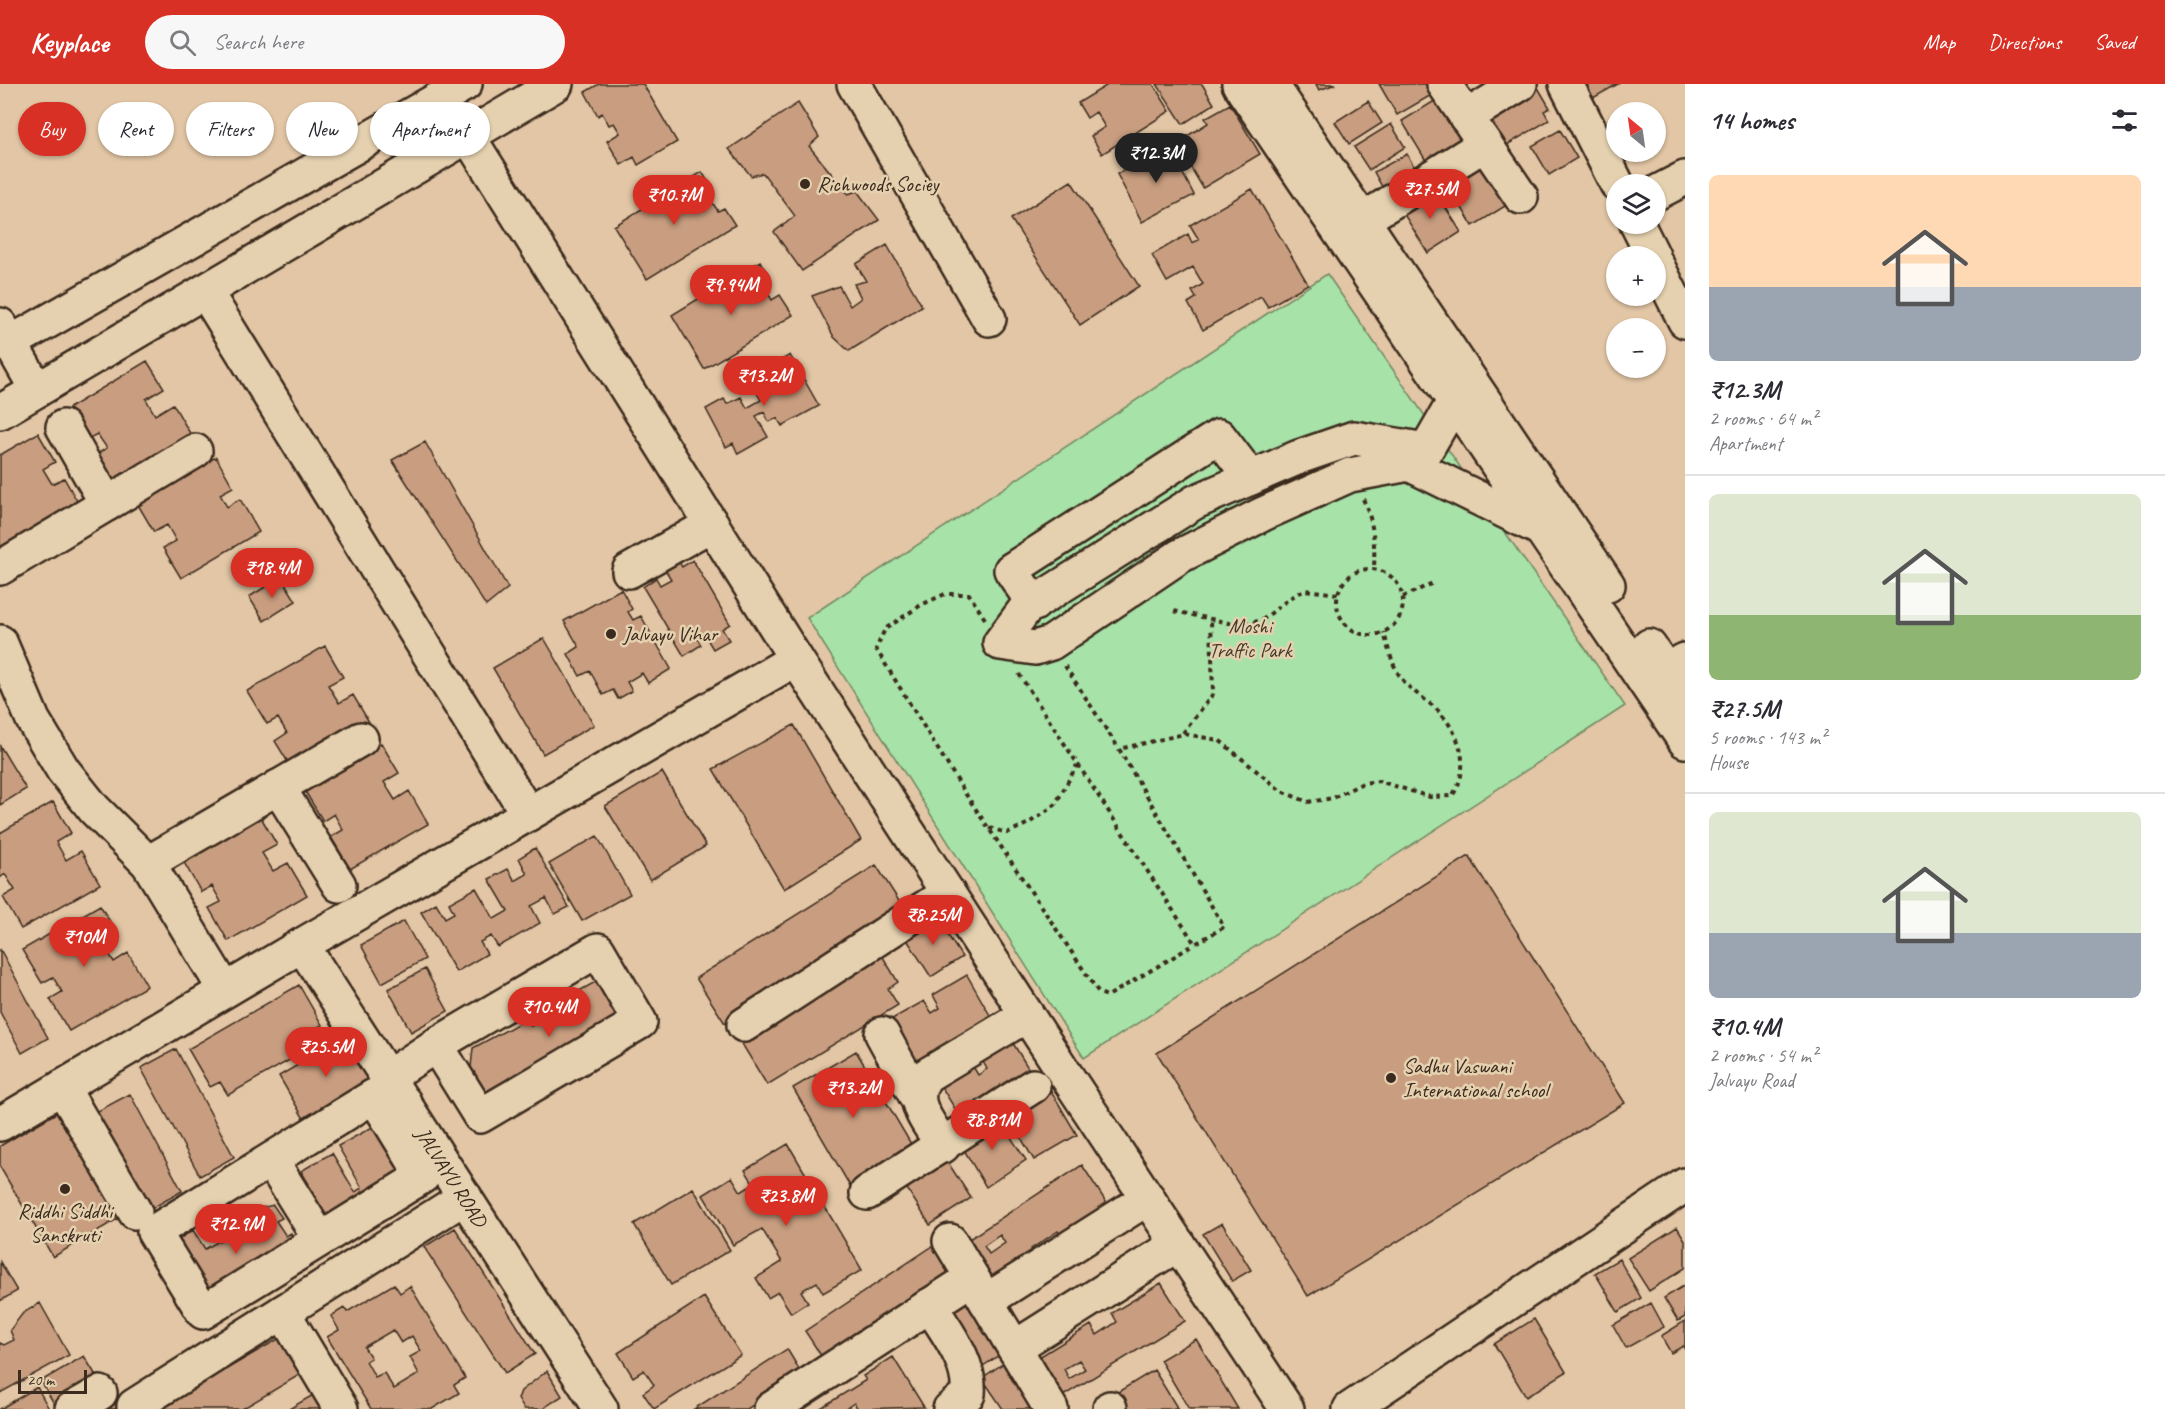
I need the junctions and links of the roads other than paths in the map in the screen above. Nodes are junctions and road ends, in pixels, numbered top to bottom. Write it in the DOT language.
graph roads {
  1 [pos="465,84"];
  2 [pos="556,84"];
  3 [pos="854,84"];
  4 [pos="1239,84"];
  5 [pos="1271,84"];
  6 [pos="1444,84"];
  7 [pos="1520,84"];
  8 [pos="1566,84"];
  9 [pos="1466,117"];
  10 [pos="490,123"];
  11 [pos="1485,144"];
  12 [pos="434,156"];
  13 [pos="481,156"];
  14 [pos="1612,174"];
  15 [pos="1685,178"];
  16 [pos="1666,188"];
  17 [pos="1521,197"];
  18 [pos="1364,219"];
  19 [pos="1666,283"];
  20 [pos="205,291"];
  21 [pos="989,320"];
  22 [pos="1685,321"];
  23 [pos="5,334"];
  24 [pos="37,390"];
  25 [pos="1455,400"];
  26 [pos="0,412"];
  27 [pos="63,427"];
  28 [pos="195,451"];
  29 [pos="1251,478"];
  30 [pos="107,504"];
  31 [pos="712,524"];
  32 [pos="1543,530"];
  33 [pos="0,568"];
  34 [pos="629,571"];
  35 [pos="1034,604"];
  36 [pos="0,642"];
  37 [pos="796,658"];
  38 [pos="1665,670"];
  39 [pos="1685,698"];
  40 [pos="361,739"];
  41 [pos="1685,741"];
  42 [pos="278,787"];
  43 [pos="528,814"];
  44 [pos="148,862"];
  45 [pos="339,885"];
  46 [pos="948,893"];
  47 [pos="302,945"];
  48 [pos="225,990"];
  49 [pos="1027,1015"];
  50 [pos="744,1025"];
  51 [pos="882,1034"];
  52 [pos="436,1045"];
  53 [pos="1033,1086"];
  54 [pos="62,1087"];
  55 [pos="392,1098"];
  56 [pos="917,1098"];
  57 [pos="2,1117"];
  58 [pos="943,1146"];
  59 [pos="271,1160"];
  60 [pos="1683,1192"];
  61 [pos="867,1193"];
  62 [pos="465,1197"];
  63 [pos="1148,1198"];
  64 [pos="135,1212"];
  65 [pos="320,1239"];
  66 [pos="950,1241"];
  67 [pos="1178,1244"];
  68 [pos="979,1290"];
  69 [pos="930,1305"];
  70 [pos="283,1312"];
  71 [pos="1014,1348"];
  72 [pos="969,1375"];
  73 [pos="100,1393"];
  74 [pos="134,1406"];
  75 [pos="72,1409"];
  76 [pos="341,1409"];
  77 [pos="601,1409"];
  78 [pos="771,1409"];
  79 [pos="950,1409"];
  80 [pos="990,1409"];
  81 [pos="1051,1409"];
  82 [pos="1287,1409"];
  83 [pos="1350,1409"];
  1 -- 23 [label="street"];
  2 -- 10 [label="street"];
  3 -- 21 [label="street"];
  4 -- 25 [label="street"];
  5 -- 18 [label="street"];
  6 -- 9 [label="street"];
  7 -- 9 [label="street"];
  8 -- 14 [label="street"];
  9 -- 11 [label="street"];
  11 -- 17 [label="street"];
  11 -- 18 [label="street"];
  12 -- 20 [label="street"];
  13 -- 31 [label="street"];
  15 -- 16 [label="street"];
  18 -- 38 [label="street"];
  19 -- 22 [label="street"];
  20 -- 24 [label="street"];
  20 -- 43 [label="street"];
  23 -- 24 [label="street"];
  24 -- 26 [label="street"];
  25 -- 29 [label="street"];
  25 -- 32 [label="street"];
  27 -- 30 [label="street"];
  28 -- 30 [label="street"];
  29 -- 35 [label="street"];
  29 -- 35 [label="street"];
  30 -- 33 [label="street"];
  31 -- 34 [label="street"];
  31 -- 37 [label="street"];
  32 -- 35 [label="street"];
  32 -- 38 [label="street"];
  36 -- 44 [label="street"];
  37 -- 43 [label="street"];
  37 -- 46 [label="street"];
  38 -- 39 [label="street"];
  38 -- 41 [label="street"];
  40 -- 42 [label="street"];
  42 -- 44 [label="street"];
  42 -- 45 [label="street"];
  43 -- 47 [label="street"];
  44 -- 48 [label="street"];
  46 -- 49 [label="street"];
  46 -- 50 [label="street"];
  47 -- 48 [label="street"];
  47 -- 55 [label="street, JALVAYU ROAD"];
  48 -- 54 [label="street"];
  49 -- 56 [label="street"];
  49 -- 63 [label="street"];
  51 -- 56 [label="street"];
  52 -- 52 [label="street"];
  52 -- 55 [label="street"];
  53 -- 58 [label="street"];
  54 -- 57 [label="street"];
  54 -- 64 [label="street"];
  55 -- 59 [label="street"];
  55 -- 62 [label="street, JALVAYU ROAD"];
  55 -- 65 [label="street"];
  56 -- 58 [label="street"];
  58 -- 61 [label="street"];
  59 -- 65 [label="street"];
  59 -- 65 [label="street"];
  60 -- 83 [label="street"];
  62 -- 70 [label="street"];
  62 -- 77 [label="street, JALVAYU ROAD"];
  63 -- 67 [label="street"];
  63 -- 68 [label="street"];
  66 -- 68 [label="street"];
  67 -- 71 [label="street"];
  67 -- 82 [label="street"];
  68 -- 69 [label="street"];
  68 -- 71 [label="street"];
  69 -- 72 [label="street"];
  69 -- 78 [label="street"];
  70 -- 74 [label="street"];
  70 -- 76 [label="street"];
  71 -- 81 [label="street"];
  72 -- 79 [label="street"];
  72 -- 80 [label="street"];
  73 -- 75 [label="street"];
}
